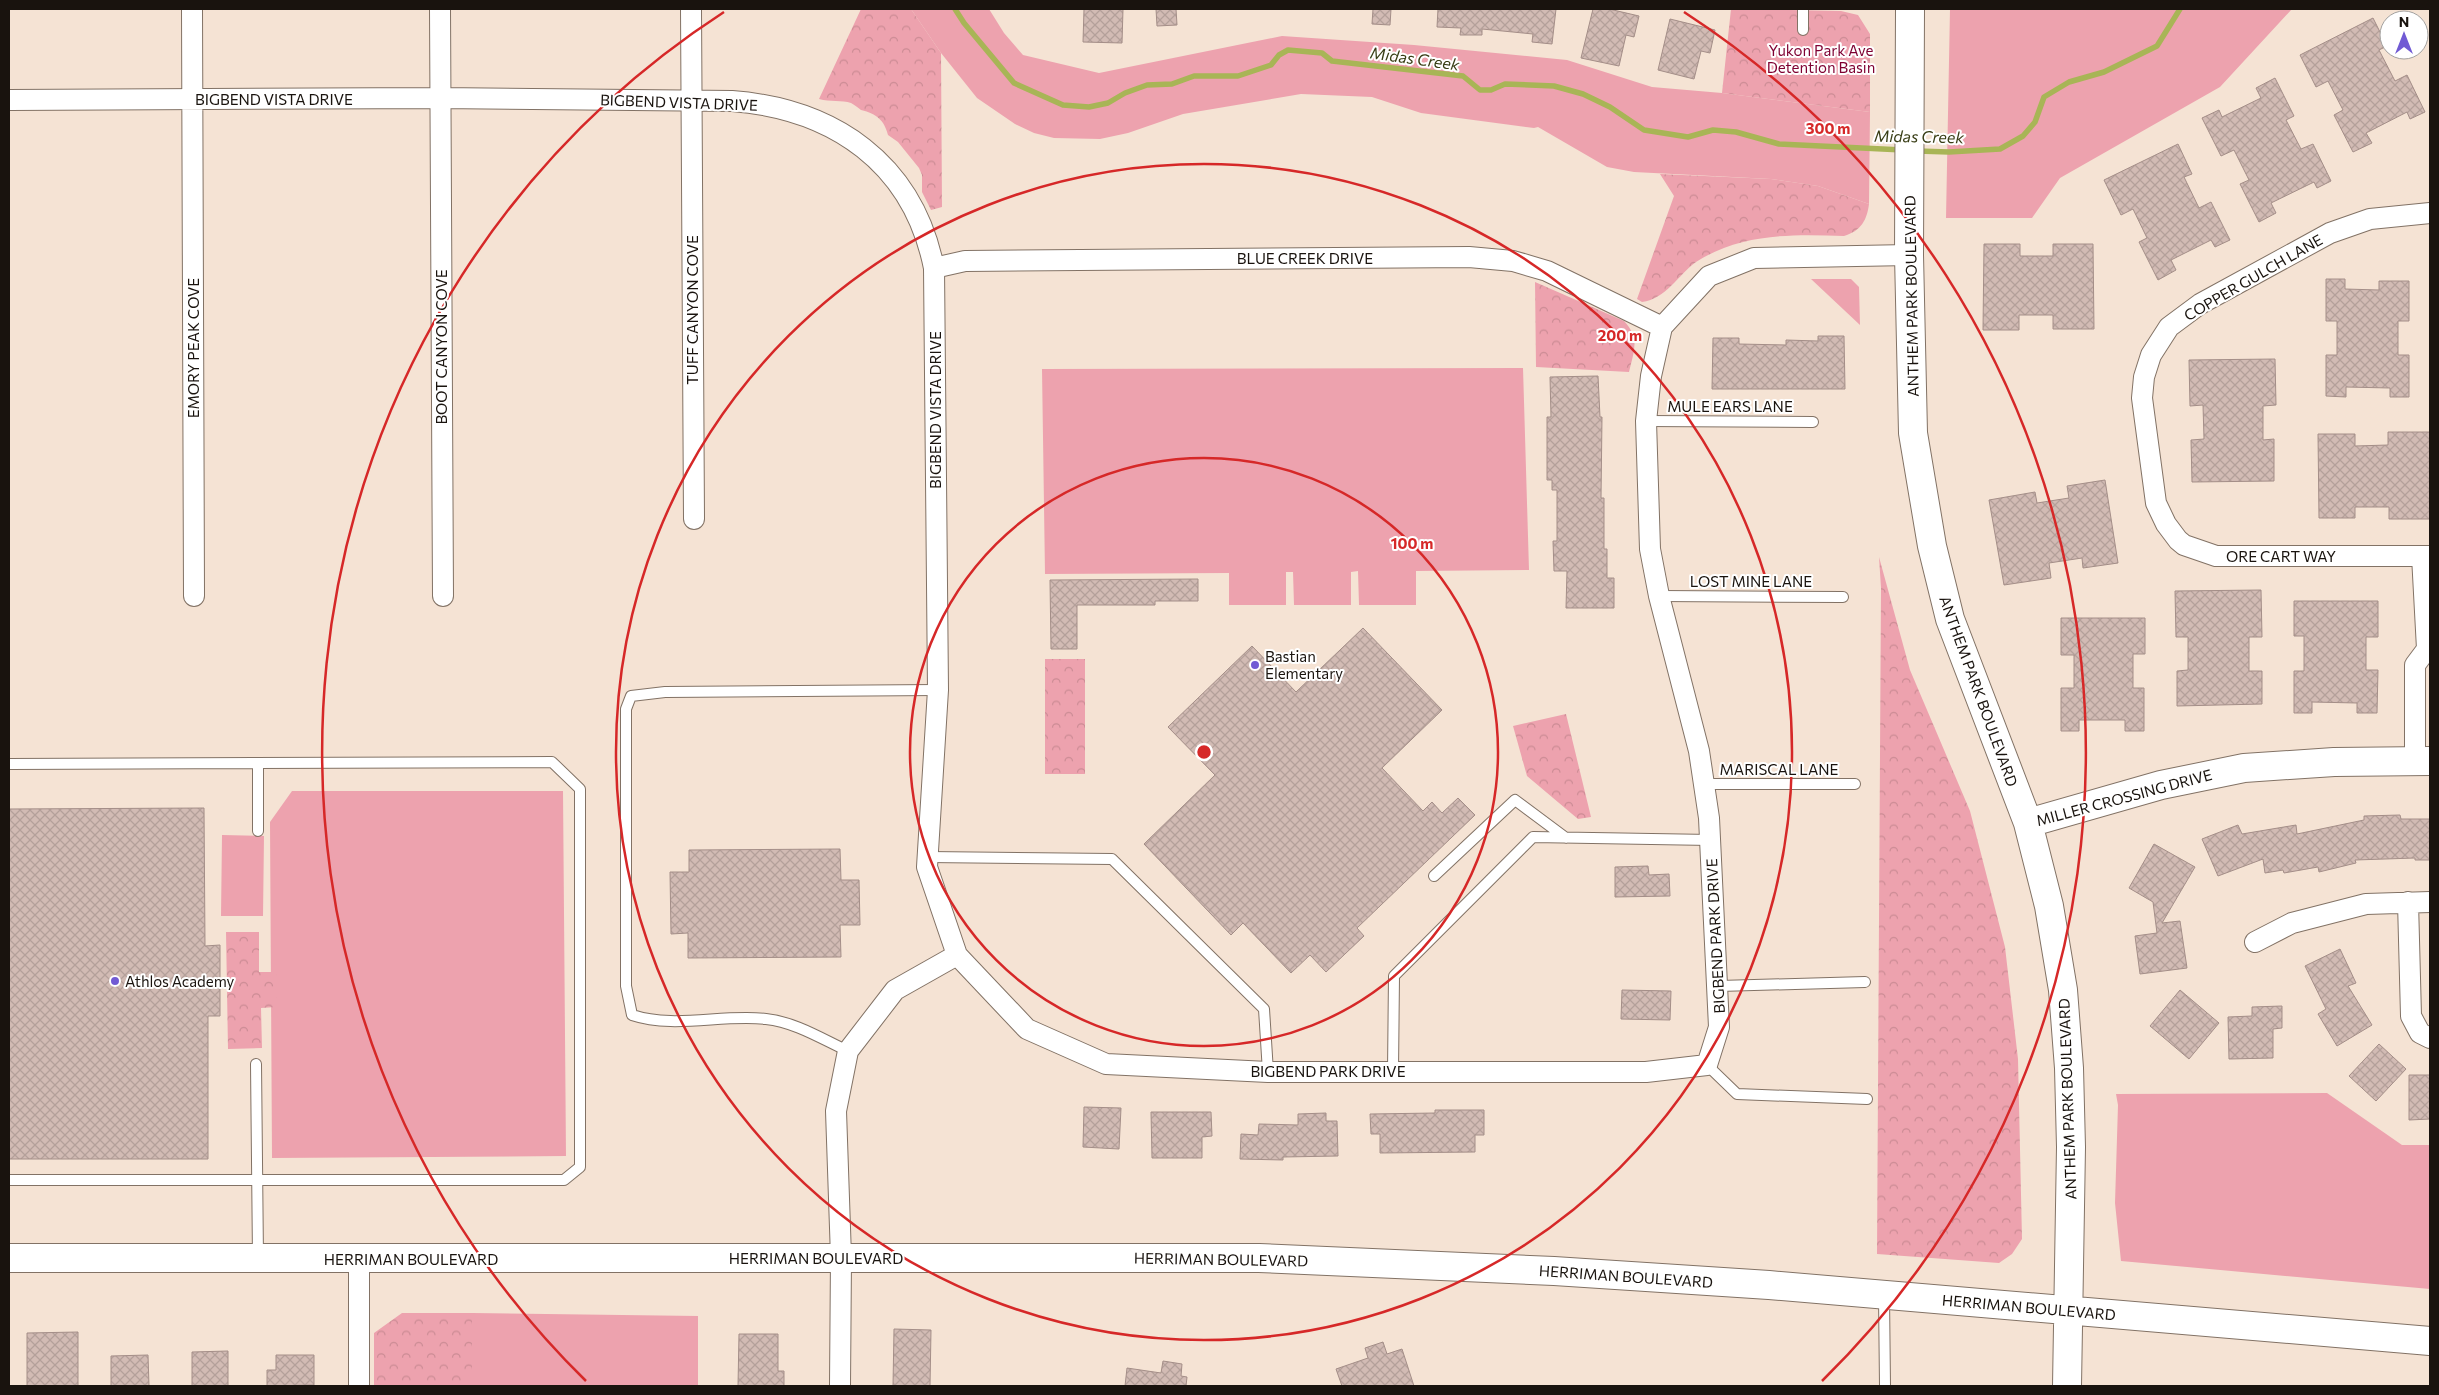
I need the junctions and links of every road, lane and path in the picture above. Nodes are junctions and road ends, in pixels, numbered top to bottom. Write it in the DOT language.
graph roads {
  1 [pos="192,9"];
  2 [pos="440,9"];
  3 [pos="691,9"];
  4 [pos="1803,9"];
  5 [pos="1910,9"];
  6 [pos="1803,30"];
  7 [pos="440,98"];
  8 [pos="193,99"];
  9 [pos="9,100"];
  10 [pos="691,100"];
  11 [pos="2430,213"];
  12 [pos="1909,255"];
  13 [pos="934,268"];
  14 [pos="1662,327"];
  15 [pos="2151,355"];
  16 [pos="1646,421"];
  17 [pos="1813,422"];
  18 [pos="694,520"];
  19 [pos="2426,556"];
  20 [pos="194,596"];
  21 [pos="443,596"];
  22 [pos="1659,596"];
  23 [pos="1843,597"];
  24 [pos="2429,651"];
  25 [pos="938,690"];
  26 [pos="2423,761"];
  27 [pos="258,763"];
  28 [pos="9,764"];
  29 [pos="1703,784"];
  30 [pos="1855,784"];
  31 [pos="2028,823"];
  32 [pos="258,831"];
  33 [pos="1566,838"];
  34 [pos="1711,840"];
  35 [pos="928,857"];
  36 [pos="1434,876"];
  37 [pos="2408,902"];
  38 [pos="2430,902"];
  39 [pos="2255,942"];
  40 [pos="957,955"];
  41 [pos="1865,982"];
  42 [pos="1719,986"];
  43 [pos="2430,1038"];
  44 [pos="848,1051"];
  45 [pos="256,1064"];
  46 [pos="1707,1066"];
  47 [pos="1393,1071"];
  48 [pos="1268,1072"];
  49 [pos="1867,1099"];
  50 [pos="9,1180"];
  51 [pos="257,1180"];
  52 [pos="841,1257"];
  53 [pos="9,1258"];
  54 [pos="258,1259"];
  55 [pos="359,1259"];
  56 [pos="1884,1295"];
  57 [pos="2069,1311"];
  58 [pos="2430,1341"];
  59 [pos="359,1386"];
  60 [pos="840,1386"];
  61 [pos="1885,1386"];
  62 [pos="2068,1386"];
  1 -- 8 [label="street, EMORY PEAK COVE"];
  2 -- 7 [label="street, BOOT CANYON COVE"];
  3 -- 10 [label="street, TUFF CANYON COVE"];
  4 -- 6 [label="lane"];
  5 -- 12 [label="main road, ANTHEM PARK BOULEVARD"];
  7 -- 8 [label="street, BIGBEND VISTA DRIVE"];
  7 -- 10 [label="street, BIGBEND VISTA DRIVE"];
  7 -- 21 [label="street, BOOT CANYON COVE"];
  8 -- 9 [label="street, BIGBEND VISTA DRIVE"];
  8 -- 20 [label="street, EMORY PEAK COVE"];
  10 -- 13 [label="street, BIGBEND VISTA DRIVE"];
  10 -- 18 [label="street, TUFF CANYON COVE"];
  11 -- 15 [label="street, COPPER GULCH LANE"];
  12 -- 14 [label="street"];
  12 -- 31 [label="main road, ANTHEM PARK BOULEVARD"];
  13 -- 14 [label="street, BLUE CREEK DRIVE"];
  13 -- 25 [label="street, BIGBEND VISTA DRIVE"];
  14 -- 16 [label="street, BIGBEND PARK DRIVE"];
  15 -- 19 [label="street, ORE CART WAY"];
  16 -- 17 [label="lane, MULE EARS LANE"];
  16 -- 22 [label="street, BIGBEND PARK DRIVE"];
  19 -- 24 [label="street"];
  22 -- 23 [label="lane, LOST MINE LANE"];
  22 -- 29 [label="street, BIGBEND PARK DRIVE"];
  24 -- 26 [label="street"];
  25 -- 35 [label="street, BIGBEND VISTA DRIVE"];
  25 -- 44 [label="lane"];
  26 -- 31 [label="main road, MILLER CROSSING DRIVE"];
  27 -- 28 [label="lane"];
  27 -- 32 [label="lane"];
  27 -- 51 [label="lane"];
  29 -- 30 [label="lane, MARISCAL LANE"];
  29 -- 34 [label="street, BIGBEND PARK DRIVE"];
  31 -- 57 [label="main road, ANTHEM PARK BOULEVARD"];
  33 -- 34 [label="lane"];
  33 -- 36 [label="lane"];
  33 -- 47 [label="lane"];
  34 -- 42 [label="street, BIGBEND PARK DRIVE"];
  35 -- 40 [label="street, BIGBEND VISTA DRIVE"];
  35 -- 48 [label="lane"];
  37 -- 38 [label="street"];
  37 -- 39 [label="street"];
  37 -- 43 [label="street"];
  40 -- 44 [label="street"];
  40 -- 48 [label="street, BIGBEND PARK DRIVE"];
  41 -- 42 [label="lane"];
  42 -- 46 [label="street, BIGBEND PARK DRIVE"];
  44 -- 52 [label="street"];
  45 -- 51 [label="lane"];
  46 -- 47 [label="street, BIGBEND PARK DRIVE"];
  46 -- 49 [label="lane"];
  47 -- 48 [label="street, BIGBEND PARK DRIVE"];
  50 -- 51 [label="lane"];
  51 -- 54 [label="lane"];
  52 -- 55 [label="main road, HERRIMAN BOULEVARD"];
  52 -- 56 [label="main road, HERRIMAN BOULEVARD"];
  52 -- 60 [label="street"];
  53 -- 54 [label="main road, HERRIMAN BOULEVARD"];
  54 -- 55 [label="main road, HERRIMAN BOULEVARD"];
  55 -- 59 [label="street"];
  56 -- 57 [label="main road, HERRIMAN BOULEVARD"];
  56 -- 61 [label="lane"];
  57 -- 58 [label="main road, HERRIMAN BOULEVARD"];
  57 -- 62 [label="main road, ANTHEM PARK BOULEVARD"];
}
